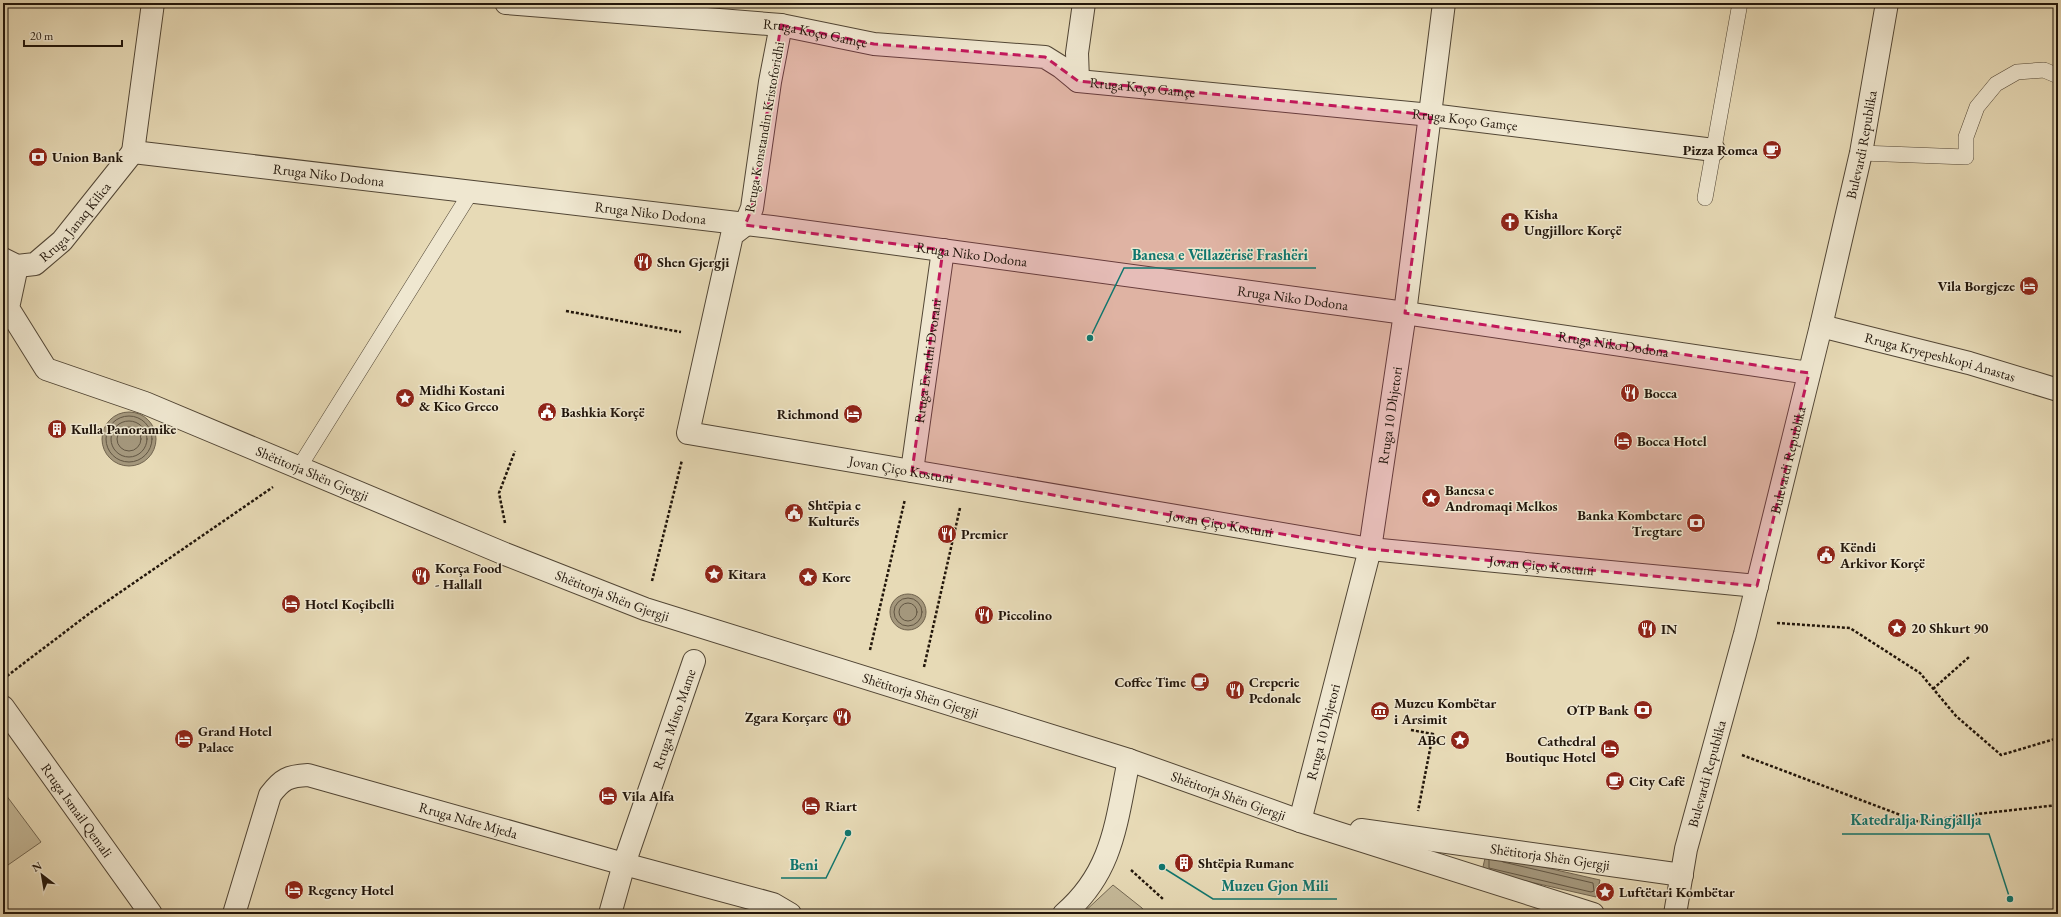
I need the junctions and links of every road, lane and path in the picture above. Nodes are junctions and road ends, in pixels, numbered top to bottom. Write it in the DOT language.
graph roads {
  1 [pos="153,3"];
  2 [pos="506,3"];
  3 [pos="1084,3"];
  4 [pos="1444,3"];
  5 [pos="1740,3"];
  6 [pos="1887,3"];
  7 [pos="782,25"];
  8 [pos="2058,76"];
  9 [pos="1078,81"];
  10 [pos="1431,115"];
  11 [pos="1714,150"];
  12 [pos="133,152"];
  13 [pos="1861,153"];
  14 [pos="471,192"];
  15 [pos="1705,198"];
  16 [pos="746,225"];
  17 [pos="943,250"];
  18 [pos="10,263"];
  19 [pos="566,311"];
  20 [pos="1405,313"];
  21 [pos="1821,326"];
  22 [pos="710,336"];
  23 [pos="1809,373"];
  24 [pos="2058,390"];
  25 [pos="688,434"];
  26 [pos="515,451"];
  27 [pos="683,457"];
  28 [pos="298,469"];
  29 [pos="912,471"];
  30 [pos="966,481"];
  31 [pos="499,493"];
  32 [pos="1370,549"];
  33 [pos="1757,586"];
  34 [pos="645,608"];
  35 [pos="1748,620"];
  36 [pos="1969,657"];
  37 [pos="694,661"];
  38 [pos="864,676"];
  39 [pos="3,679"];
  40 [pos="1933,689"];
  41 [pos="918,694"];
  42 [pos="3,707"];
  43 [pos="1411,730"];
  44 [pos="2058,738"];
  45 [pos="1715,745"];
  46 [pos="1129,760"];
  47 [pos="1424,782"];
  48 [pos="2058,806"];
  49 [pos="1300,821"];
  50 [pos="1108,852"];
  51 [pos="624,864"];
  52 [pos="1682,875"];
  53 [pos="1163,899"];
  54 [pos="778,911"];
  55 [pos="151,914"];
  56 [pos="234,914"];
  57 [pos="610,914"];
  58 [pos="1064,914"];
  59 [pos="1593,914"];
  60 [pos="1676,914"];
  1 -- 12 [label="street"];
  2 -- 7 [label="street, Rruga Koço Gamçe"];
  3 -- 9 [label="street"];
  4 -- 10 [label="street, Rruga 10 Dhjetori"];
  5 -- 11 [label="lane"];
  6 -- 13 [label="street, Bulevardi Republika"];
  7 -- 9 [label="street, Rruga Koço Gamçe"];
  7 -- 16 [label="street, Rruga Konstandin Kristoforidhi"];
  8 -- 13 [label="lane"];
  9 -- 10 [label="street, Rruga Koço Gamçe"];
  10 -- 11 [label="street, Rruga Koço Gamçe"];
  10 -- 20 [label="street, Rruga 10 Dhjetori"];
  11 -- 15 [label="lane"];
  12 -- 14 [label="street, Rruga Niko Dodona"];
  12 -- 18 [label="street, Rruga Janaq Kilica"];
  13 -- 21 [label="street, Bulevardi Republika"];
  14 -- 16 [label="street, Rruga Niko Dodona"];
  14 -- 28 [label="lane"];
  16 -- 17 [label="street, Rruga Niko Dodona"];
  16 -- 22 [label="street, Rruga Konstandin Kristoforidhi"];
  17 -- 20 [label="street, Rruga Niko Dodona"];
  17 -- 29 [label="street, Rruga Evanthi Dvorani"];
  18 -- 28 [label="street, Shëtitorja Shën Gjergji"];
  19 -- 22 [label="path"];
  20 -- 23 [label="street, Rruga Niko Dodona"];
  20 -- 32 [label="street, Rruga 10 Dhjetori"];
  21 -- 23 [label="street, Bulevardi Republika"];
  21 -- 24 [label="street, Rruga Kryepeshkopi Anastas"];
  22 -- 25 [label="street, Rruga Konstandin Kristoforidhi"];
  23 -- 33 [label="street, Bulevardi Republika"];
  25 -- 29 [label="street, Jovan Çiço Kostuni"];
  26 -- 31 [label="path"];
  27 -- 34 [label="path"];
  28 -- 34 [label="street, Shëtitorja Shën Gjergji"];
  28 -- 39 [label="path"];
  29 -- 30 [label="street, Jovan Çiço Kostuni"];
  29 -- 38 [label="path"];
  30 -- 32 [label="street, Jovan Çiço Kostuni"];
  30 -- 41 [label="path"];
  32 -- 33 [label="street, Jovan Çiço Kostuni"];
  32 -- 49 [label="street, Rruga 10 Dhjetori"];
  33 -- 35 [label="street, Bulevardi Republika"];
  34 -- 38 [label="street, Shëtitorja Shën Gjergji"];
  35 -- 40 [label="path"];
  35 -- 45 [label="street, Bulevardi Republika"];
  36 -- 40 [label="path"];
  37 -- 51 [label="street, Rruga Misto Mame"];
  38 -- 41 [label="street, Shëtitorja Shën Gjergji"];
  40 -- 44 [label="path"];
  41 -- 46 [label="street, Shëtitorja Shën Gjergji"];
  42 -- 55 [label="street, Rruga Ismail Qemali"];
  43 -- 47 [label="path"];
  45 -- 48 [label="path"];
  45 -- 52 [label="street, Bulevardi Republika"];
  46 -- 49 [label="street, Shëtitorja Shën Gjergji"];
  46 -- 50 [label="street"];
  49 -- 52 [label="street, Shëtitorja Shën Gjergji"];
  49 -- 59 [label="street, Shëtitorja Shën Gjergji"];
  50 -- 53 [label="path"];
  50 -- 58 [label="street"];
  51 -- 54 [label="street, Rruga Ndre Mjeda"];
  51 -- 56 [label="street, Rruga Ndre Mjeda"];
  51 -- 57 [label="street, Rruga Misto Mame"];
  52 -- 60 [label="street, Bulevardi Republika"];
}
